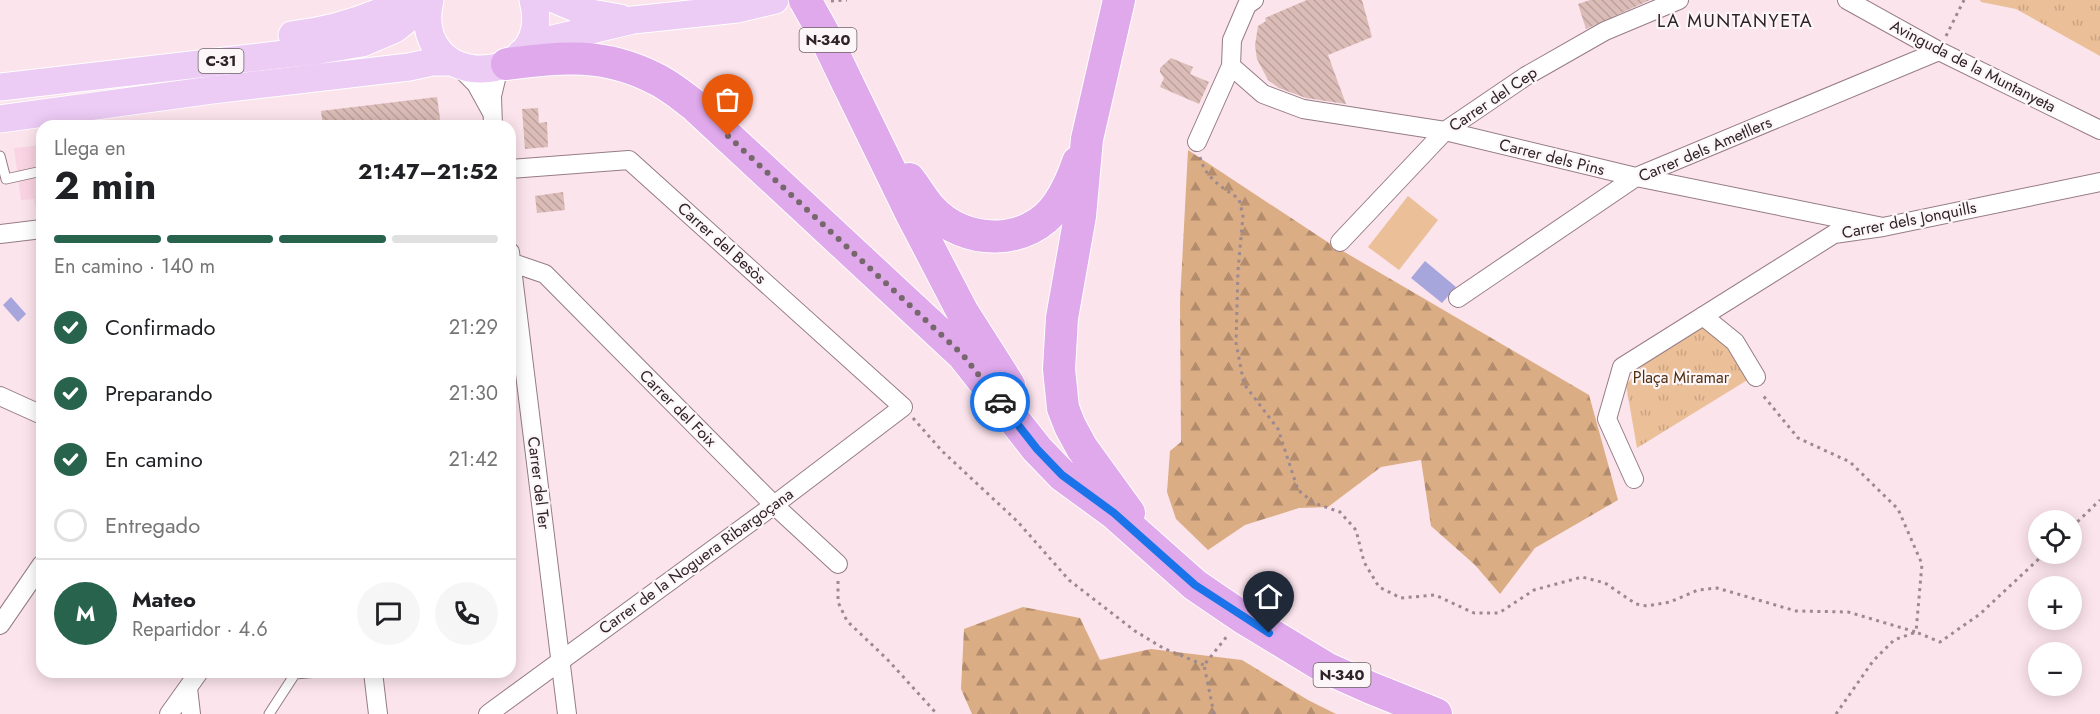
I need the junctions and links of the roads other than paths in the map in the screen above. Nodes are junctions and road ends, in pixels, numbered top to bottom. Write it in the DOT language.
graph roads {
  1 [pos="533,0"];
  2 [pos="556,0"];
  3 [pos="775,0"];
  4 [pos="805,0"];
  5 [pos="1105,0"];
  6 [pos="1119,0"];
  7 [pos="1679,0"];
  8 [pos="1847,0"];
  9 [pos="421,1"];
  10 [pos="1249,2"];
  11 [pos="633,20"];
  12 [pos="1110,34"];
  13 [pos="1939,51"];
  14 [pos="509,62"];
  15 [pos="447,63"];
  16 [pos="1231,66"];
  17 [pos="0,68"];
  18 [pos="0,87"];
  19 [pos="0,95"];
  20 [pos="0,119"];
  21 [pos="46,120"];
  22 [pos="493,120"];
  23 [pos="2100,130"];
  24 [pos="1445,131"];
  25 [pos="874,136"];
  26 [pos="1088,139"];
  27 [pos="1197,142"];
  28 [pos="0,156"];
  29 [pos="516,169"];
  30 [pos="36,172"];
  31 [pos="1636,177"];
  32 [pos="2100,182"];
  33 [pos="1883,227"];
  34 [pos="36,230"];
  35 [pos="0,234"];
  36 [pos="1340,242"];
  37 [pos="516,262"];
  38 [pos="1458,298"];
  39 [pos="516,306"];
  40 [pos="1703,316"];
  41 [pos="1756,377"];
  42 [pos="0,396"];
  43 [pos="903,407"];
  44 [pos="36,412"];
  45 [pos="1634,479"];
  46 [pos="774,505"];
  47 [pos="1114,513"];
  48 [pos="1151,547"];
  49 [pos="838,564"];
  50 [pos="36,572"];
  51 [pos="3,614"];
  52 [pos="561,659"];
  53 [pos="195,678"];
  54 [pos="293,678"];
  55 [pos="374,678"];
  56 [pos="188,688"];
  57 [pos="169,714"];
  58 [pos="191,714"];
  59 [pos="269,714"];
  60 [pos="378,714"];
  61 [pos="488,714"];
  62 [pos="567,714"];
  63 [pos="1436,714"];
  1 -- 14 [label="main road"];
  2 -- 11 [label="main road, C-31"];
  3 -- 11 [label="main road, C-31"];
  4 -- 25 [label="highway, N-340, bridge"];
  5 -- 12 [label="highway"];
  6 -- 12 [label="highway"];
  7 -- 24 [label="street, Carrer del Cep"];
  8 -- 13 [label="street, Avinguda de la Muntanyeta"];
  9 -- 15 [label="main road"];
  9 -- 17 [label="main road"];
  9 -- 18 [label="main road, C-31"];
  10 -- 16 [label="street"];
  11 -- 14 [label="main road, C-31"];
  12 -- 26 [label="highway"];
  13 -- 23 [label="street, Avinguda de la Muntanyeta"];
  13 -- 31 [label="street, Carrer dels Ametllers"];
  14 -- 15 [label="main road, C-31"];
  14 -- 22 [label="street"];
  14 -- 47 [label="highway, C-31"];
  15 -- 19 [label="main road, C-31"];
  15 -- 21 [label="main road"];
  15 -- 22 [label="street"];
  16 -- 24 [label="street, Carrer dels Pins"];
  16 -- 27 [label="street"];
  20 -- 21 [label="main road"];
  24 -- 31 [label="street, Carrer dels Pins"];
  24 -- 36 [label="street, Carrer del Cep"];
  25 -- 26 [label="highway"];
  25 -- 47 [label="highway, N-340"];
  26 -- 48 [label="highway"];
  28 -- 30 [label="lane"];
  29 -- 43 [label="street, Carrer del Besòs"];
  31 -- 33 [label="street, Carrer dels Pins"];
  31 -- 38 [label="street, Carrer dels Ametllers"];
  32 -- 33 [label="street, Carrer dels Jonquills"];
  33 -- 40 [label="street, Carrer dels Jonquills"];
  34 -- 35 [label="street"];
  37 -- 46 [label="street, Carrer del Foix"];
  39 -- 52 [label="street, Carrer del Ter"];
  40 -- 41 [label="street"];
  40 -- 45 [label="street, Carrer dels Jonquills"];
  42 -- 44 [label="street"];
  43 -- 46 [label="street, Carrer de la Noguera Ribargoçana"];
  46 -- 49 [label="street, Carrer del Foix"];
  46 -- 52 [label="street, Carrer de la Noguera Ribargoçana"];
  47 -- 48 [label="highway, N-340"];
  48 -- 63 [label="highway, N-340"];
  50 -- 51 [label="street"];
  52 -- 61 [label="street, Carrer de la Noguera Ribargoçana"];
  52 -- 62 [label="street, Carrer del Ter"];
  53 -- 56 [label="street"];
  54 -- 59 [label="lane"];
  55 -- 60 [label="street"];
  56 -- 57 [label="street"];
  56 -- 58 [label="street"];
}
